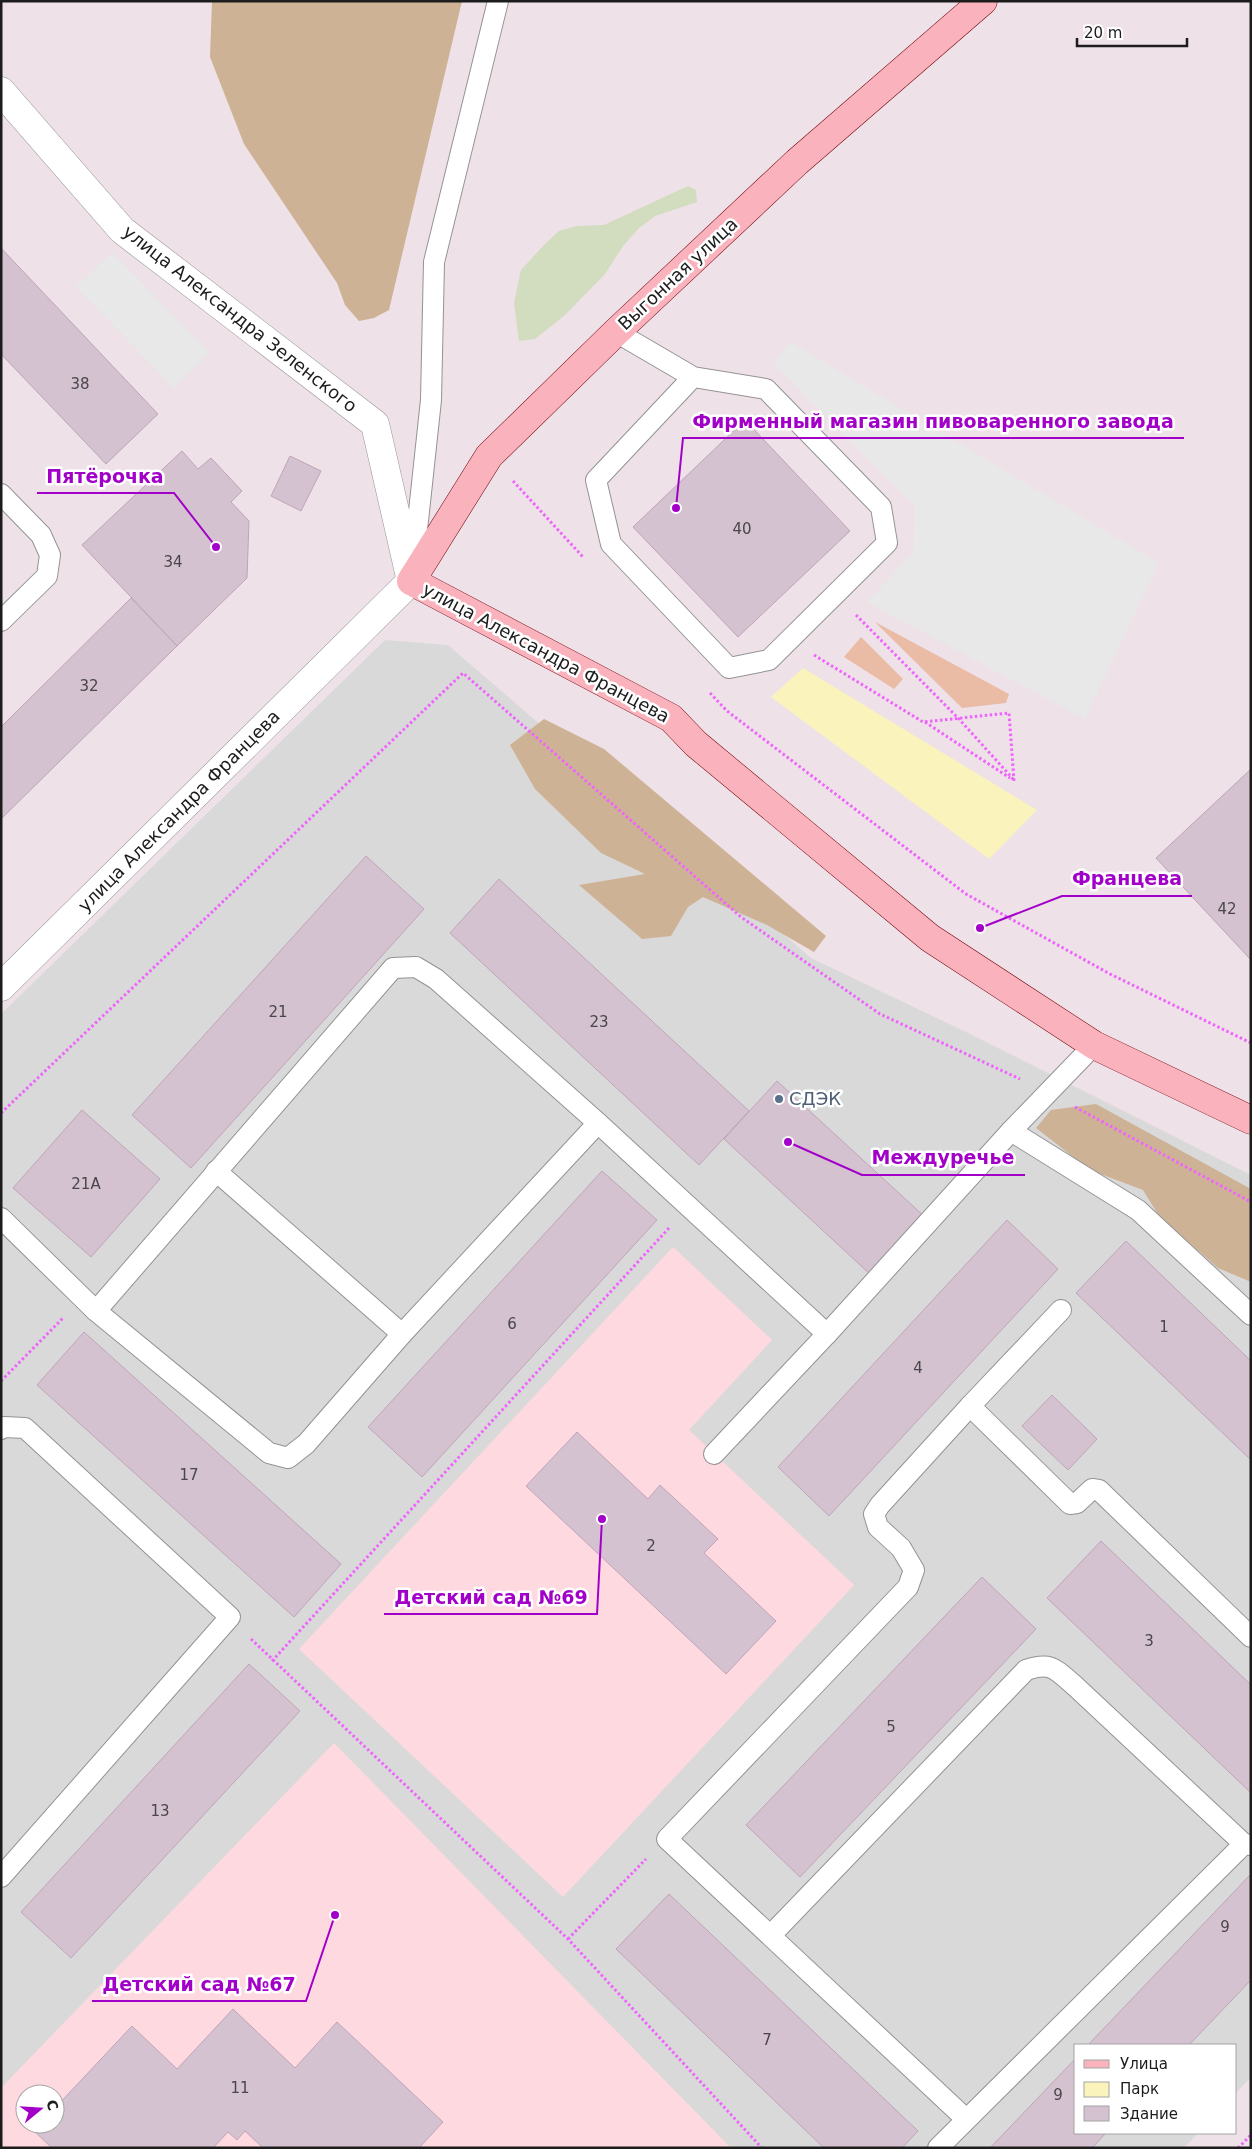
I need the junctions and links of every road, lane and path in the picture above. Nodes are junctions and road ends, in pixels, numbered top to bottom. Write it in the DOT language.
graph roads {
  1 [pos="498,1"];
  2 [pos="983,1"];
  3 [pos="1,91"];
  4 [pos="616,332"];
  5 [pos="693,377"];
  6 [pos="489,456"];
  7 [pos="1,494"];
  8 [pos="584,558"];
  9 [pos="412,581"];
  10 [pos="836,594"];
  11 [pos="1,621"];
  12 [pos="789,640"];
  13 [pos="706,689"];
  14 [pos="959,719"];
  15 [pos="923,722"];
  16 [pos="1014,781"];
  17 [pos="1,987"];
  18 [pos="1251,1043"];
  19 [pos="1094,1044"];
  20 [pos="1048,1092"];
  21 [pos="1,1113"];
  22 [pos="1251,1120"];
  23 [pos="598,1123"];
  24 [pos="1011,1131"];
  25 [pos="216,1171"];
  26 [pos="1251,1202"];
  27 [pos="688,1207"];
  28 [pos="1,1218"];
  29 [pos="90,1304"];
  30 [pos="1060,1310"];
  31 [pos="1251,1315"];
  32 [pos="402,1334"];
  33 [pos="827,1334"];
  34 [pos="1,1381"];
  35 [pos="970,1406"];
  36 [pos="1,1429"];
  37 [pos="714,1454"];
  38 [pos="230,1617"];
  39 [pos="1251,1637"];
  40 [pos="272,1662"];
  41 [pos="666,1839"];
  42 [pos="1247,1844"];
  43 [pos="1,1877"];
  44 [pos="771,1935"];
  45 [pos="568,1939"];
  46 [pos="966,2119"];
  47 [pos="1251,2135"];
  48 [pos="762,2148"];
  49 [pos="938,2148"];
  50 [pos="1238,2148"];
  1 -- 9 [label="lane"];
  2 -- 4 [label="street, Выгонная улица"];
  3 -- 9 [label="street, улица Александра Зеленского"];
  4 -- 5 [label="lane"];
  4 -- 6 [label="street, Выгонная улица"];
  5 -- 10 [label="lane"];
  5 -- 12 [label="lane"];
  6 -- 8 [label="path"];
  6 -- 9 [label="street, Выгонная улица"];
  7 -- 11 [label="lane"];
  9 -- 17 [label="street, улица Александра Францева"];
  9 -- 19 [label="street, улица Александра Францева"];
  10 -- 12 [label="lane"];
  10 -- 14 [label="path"];
  12 -- 15 [label="path"];
  13 -- 18 [label="path"];
  14 -- 15 [label="path"];
  14 -- 16 [label="path"];
  14 -- 16 [label="path"];
  15 -- 16 [label="path"];
  19 -- 20 [label="lane"];
  19 -- 22 [label="street, улица Александра Францева"];
  20 -- 21 [label="path"];
  20 -- 24 [label="lane"];
  20 -- 26 [label="path"];
  23 -- 25 [label="lane"];
  23 -- 27 [label="lane"];
  23 -- 32 [label="lane"];
  24 -- 31 [label="lane"];
  24 -- 33 [label="lane"];
  25 -- 29 [label="lane"];
  25 -- 32 [label="lane"];
  27 -- 33 [label="lane"];
  27 -- 40 [label="path"];
  28 -- 29 [label="lane"];
  29 -- 32 [label="lane"];
  29 -- 34 [label="path"];
  30 -- 35 [label="lane"];
  33 -- 37 [label="lane"];
  35 -- 39 [label="lane"];
  35 -- 41 [label="lane"];
  36 -- 38 [label="lane"];
  38 -- 40 [label="path"];
  38 -- 43 [label="lane"];
  40 -- 45 [label="path"];
  41 -- 44 [label="lane"];
  41 -- 45 [label="path"];
  42 -- 44 [label="lane"];
  42 -- 46 [label="lane"];
  44 -- 46 [label="lane"];
  45 -- 48 [label="path"];
  46 -- 49 [label="lane"];
  47 -- 50 [label="path"];
}
